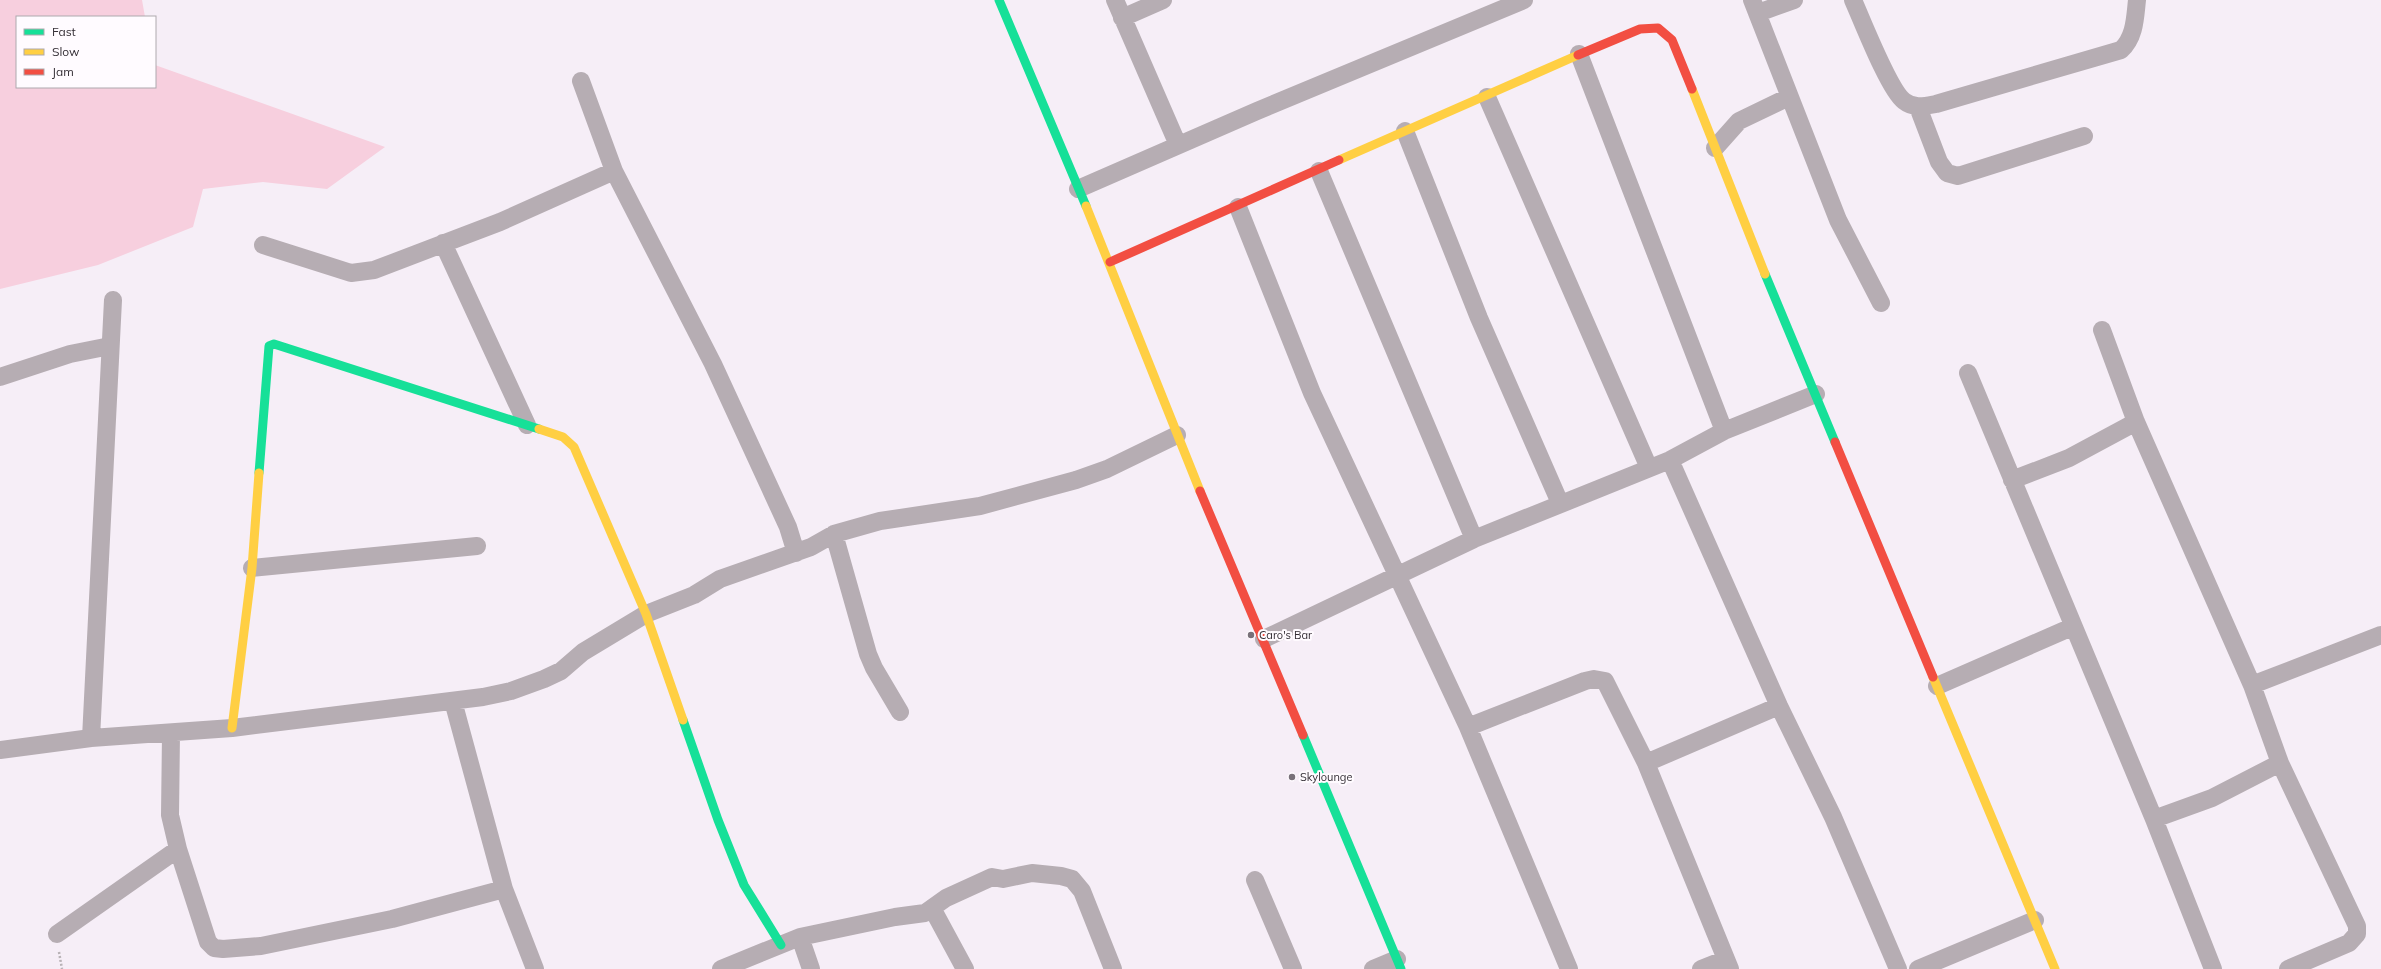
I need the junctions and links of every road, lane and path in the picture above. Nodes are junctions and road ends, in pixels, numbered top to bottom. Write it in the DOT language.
graph roads {
  1 [pos="999,0"];
  2 [pos="1115,0"];
  3 [pos="1163,0"];
  4 [pos="1524,0"];
  5 [pos="1794,0"];
  6 [pos="1853,0"];
  7 [pos="2137,0"];
  8 [pos="1755,7"];
  9 [pos="1122,18"];
  10 [pos="1579,54"];
  11 [pos="581,81"];
  12 [pos="1487,97"];
  13 [pos="1789,97"];
  14 [pos="1918,107"];
  15 [pos="1405,131"];
  16 [pos="2084,136"];
  17 [pos="1178,145"];
  18 [pos="1715,148"];
  19 [pos="614,171"];
  20 [pos="1319,171"];
  21 [pos="1078,189"];
  22 [pos="1238,207"];
  23 [pos="443,243"];
  24 [pos="263,244"];
  25 [pos="1110,262"];
  26 [pos="113,300"];
  27 [pos="1882,303"];
  28 [pos="2102,330"];
  29 [pos="110,346"];
  30 [pos="1968,373"];
  31 [pos="0,377"];
  32 [pos="1816,394"];
  33 [pos="2136,422"];
  34 [pos="527,424"];
  35 [pos="1724,431"];
  36 [pos="1177,435"];
  37 [pos="1670,460"];
  38 [pos="1649,468"];
  39 [pos="2012,480"];
  40 [pos="1560,503"];
  41 [pos="834,534"];
  42 [pos="1474,539"];
  43 [pos="477,546"];
  44 [pos="796,553"];
  45 [pos="252,568"];
  46 [pos="1397,576"];
  47 [pos="646,614"];
  48 [pos="2072,627"];
  49 [pos="2381,635"];
  50 [pos="1264,638"];
  51 [pos="2252,685"];
  52 [pos="1936,686"];
  53 [pos="453,701"];
  54 [pos="1779,706"];
  55 [pos="900,712"];
  56 [pos="1468,727"];
  57 [pos="232,728"];
  58 [pos="171,734"];
  59 [pos="91,738"];
  60 [pos="0,750"];
  61 [pos="1646,763"];
  62 [pos="2280,763"];
  63 [pos="2154,819"];
  64 [pos="178,849"];
  65 [pos="1255,880"];
  66 [pos="504,889"];
  67 [pos="932,908"];
  68 [pos="2035,920"];
  69 [pos="57,934"];
  70 [pos="800,937"];
  71 [pos="781,945"];
  72 [pos="1399,964"];
  73 [pos="1728,964"];
  74 [pos="535,969"];
  75 [pos="720,969"];
  76 [pos="811,969"];
  77 [pos="965,969"];
  78 [pos="1113,969"];
  79 [pos="1293,969"];
  80 [pos="1373,969"];
  81 [pos="1569,969"];
  82 [pos="1701,969"];
  83 [pos="1898,969"];
  84 [pos="1918,969"];
  85 [pos="2055,969"];
  86 [pos="2213,969"];
  87 [pos="2288,969"];
  1 -- 21 [label="street"];
  2 -- 9 [label="street"];
  3 -- 9 [label="street"];
  4 -- 17 [label="street"];
  5 -- 8 [label="street"];
  6 -- 14 [label="street"];
  7 -- 14 [label="street"];
  8 -- 13 [label="street"];
  9 -- 17 [label="street"];
  10 -- 12 [label="street"];
  10 -- 18 [label="street"];
  10 -- 35 [label="street"];
  11 -- 19 [label="street"];
  12 -- 15 [label="street"];
  12 -- 38 [label="street"];
  13 -- 18 [label="street"];
  13 -- 27 [label="street"];
  14 -- 16 [label="street"];
  15 -- 20 [label="street"];
  15 -- 40 [label="street"];
  17 -- 21 [label="street"];
  18 -- 32 [label="street"];
  19 -- 23 [label="street"];
  19 -- 44 [label="street"];
  20 -- 22 [label="street"];
  20 -- 42 [label="street"];
  21 -- 25 [label="street"];
  22 -- 25 [label="street"];
  22 -- 46 [label="street"];
  23 -- 24 [label="street"];
  23 -- 34 [label="street"];
  25 -- 36 [label="street"];
  26 -- 29 [label="street"];
  28 -- 33 [label="street"];
  29 -- 31 [label="street"];
  29 -- 59 [label="street"];
  30 -- 39 [label="street"];
  32 -- 35 [label="street"];
  32 -- 52 [label="street"];
  33 -- 39 [label="street"];
  33 -- 51 [label="street"];
  34 -- 45 [label="street"];
  34 -- 47 [label="street"];
  35 -- 37 [label="street"];
  36 -- 41 [label="street"];
  36 -- 50 [label="street"];
  37 -- 38 [label="street"];
  37 -- 54 [label="street"];
  38 -- 40 [label="street"];
  39 -- 48 [label="street"];
  40 -- 42 [label="street"];
  41 -- 44 [label="street"];
  41 -- 55 [label="street"];
  42 -- 46 [label="street"];
  43 -- 45 [label="street"];
  44 -- 47 [label="street"];
  45 -- 57 [label="street"];
  46 -- 50 [label="street"];
  46 -- 56 [label="street"];
  47 -- 53 [label="street"];
  47 -- 71 [label="street"];
  48 -- 52 [label="street"];
  48 -- 63 [label="street"];
  49 -- 51 [label="street"];
  50 -- 72 [label="street"];
  51 -- 62 [label="street"];
  52 -- 68 [label="street"];
  53 -- 57 [label="street"];
  53 -- 66 [label="street"];
  54 -- 61 [label="street"];
  54 -- 83 [label="street"];
  56 -- 61 [label="street"];
  56 -- 81 [label="street"];
  57 -- 58 [label="street"];
  58 -- 59 [label="street"];
  58 -- 64 [label="street"];
  59 -- 60 [label="street"];
  61 -- 73 [label="street"];
  62 -- 63 [label="street"];
  62 -- 87 [label="street"];
  63 -- 86 [label="street"];
  64 -- 66 [label="street"];
  64 -- 69 [label="street"];
  65 -- 79 [label="street"];
  66 -- 74 [label="street"];
  67 -- 70 [label="street"];
  67 -- 77 [label="street"];
  67 -- 78 [label="street"];
  68 -- 84 [label="street"];
  68 -- 85 [label="street"];
  70 -- 71 [label="street"];
  70 -- 76 [label="street"];
  71 -- 75 [label="street"];
  72 -- 80 [label="street"];
  73 -- 82 [label="street"];
}
